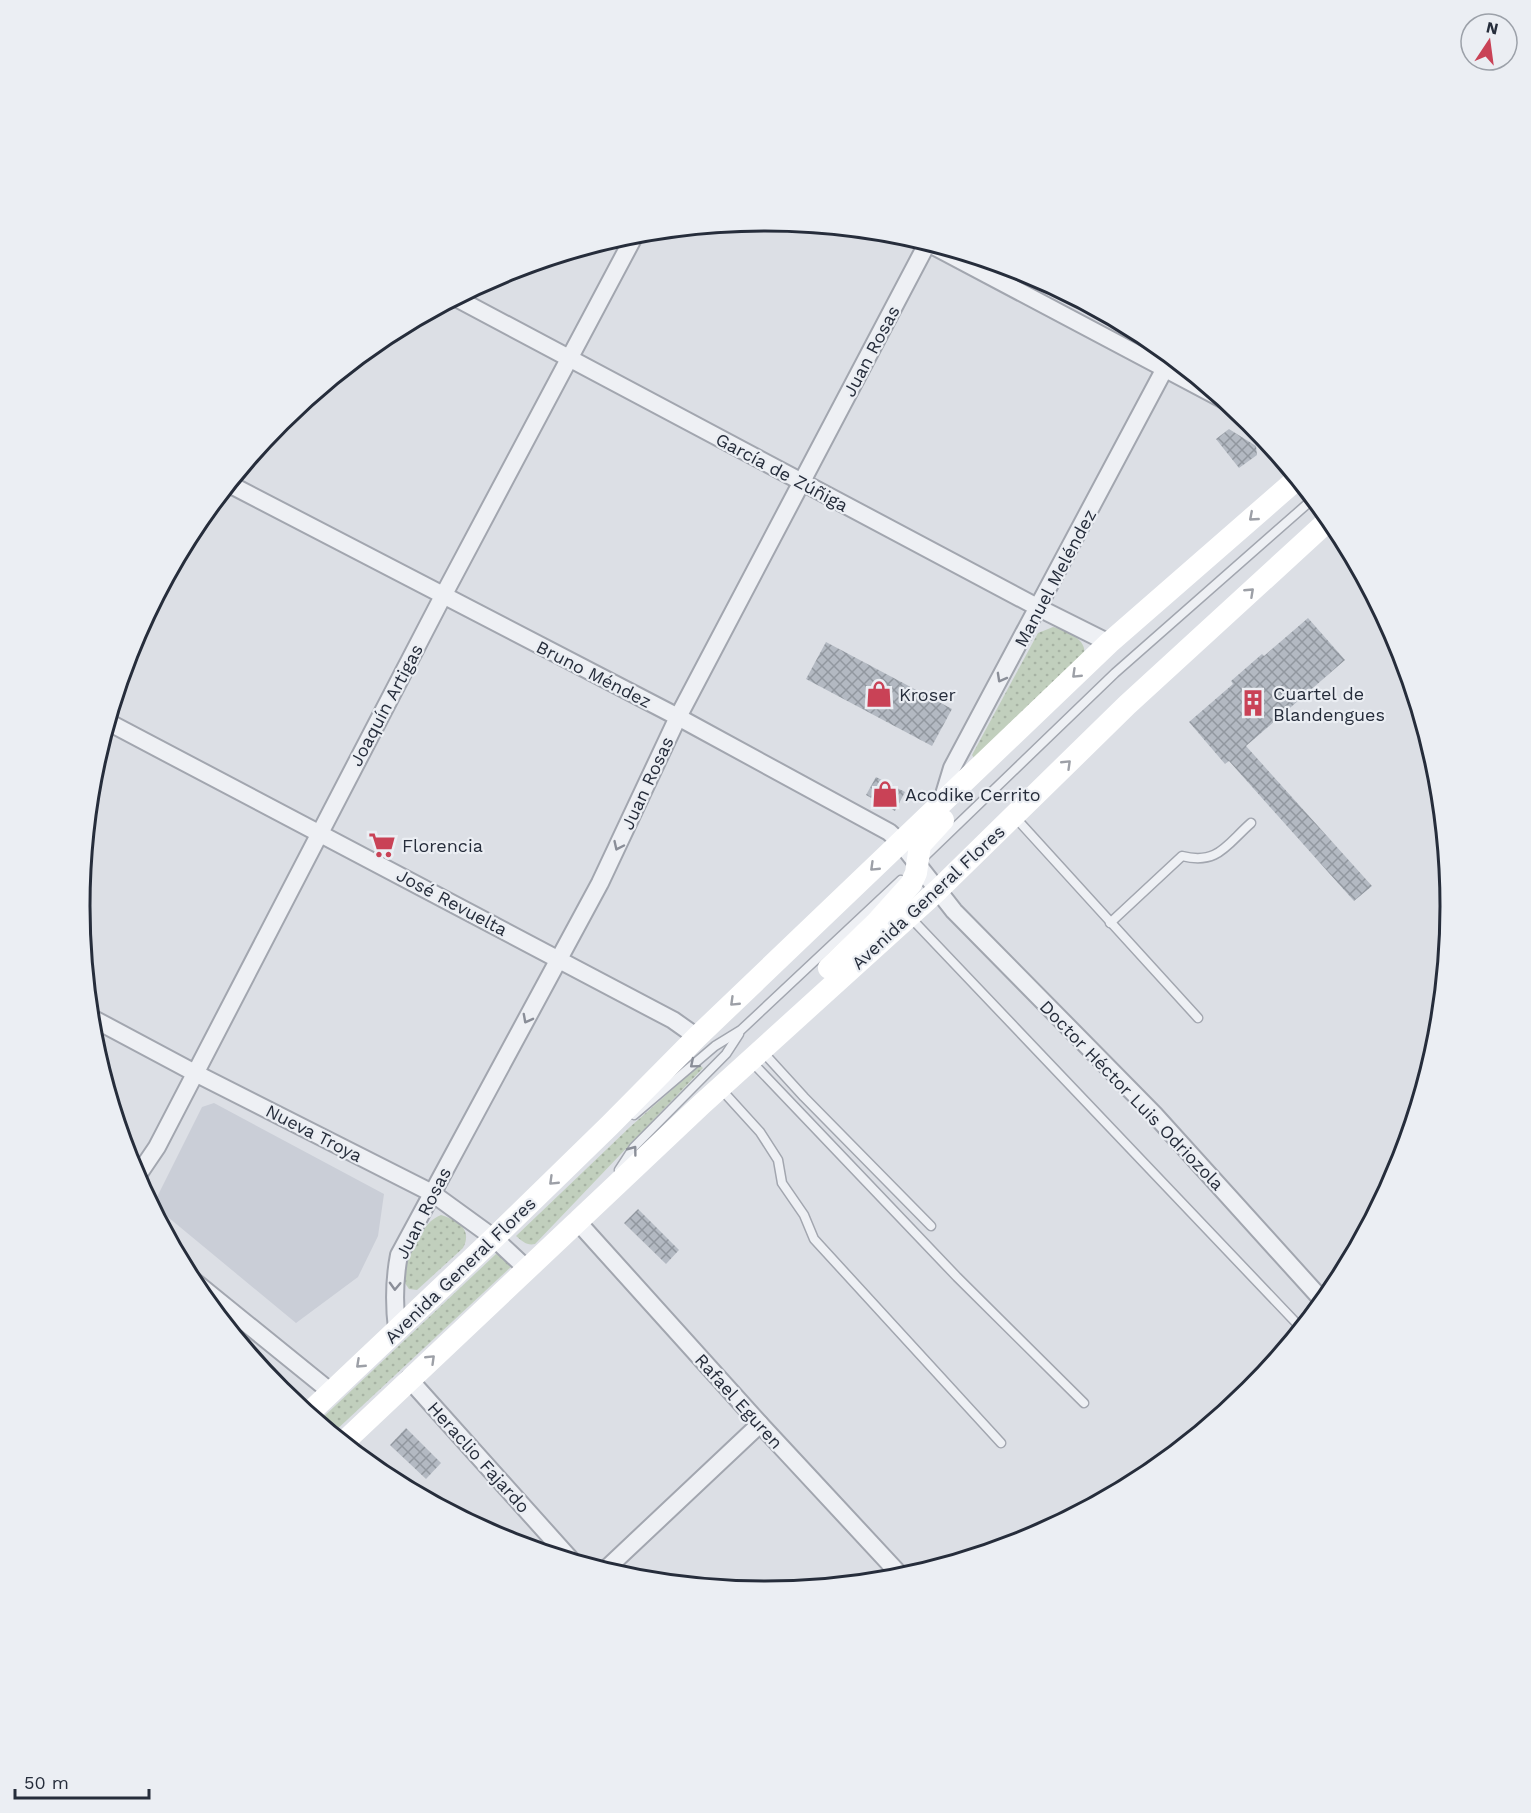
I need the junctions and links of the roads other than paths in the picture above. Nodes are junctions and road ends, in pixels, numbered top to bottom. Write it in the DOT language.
graph roads {
  1 [pos="630,245"];
  2 [pos="923,250"];
  3 [pos="969,263"];
  4 [pos="464,302"];
  5 [pos="1155,355"];
  6 [pos="570,358"];
  7 [pos="1168,364"];
  8 [pos="802,483"];
  9 [pos="1292,484"];
  10 [pos="236,488"];
  11 [pos="1307,504"];
  12 [pos="1323,525"];
  13 [pos="443,596"];
  14 [pos="1039,608"];
  15 [pos="1109,643"];
  16 [pos="678,717"];
  17 [pos="115,726"];
  18 [pos="982,764"];
  19 [pos="942,801"];
  20 [pos="1014,816"];
  21 [pos="1251,823"];
  22 [pos="320,831"];
  23 [pos="900,842"];
  24 [pos="916,865"];
  25 [pos="938,890"];
  26 [pos="909,916"];
  27 [pos="1110,922"];
  28 [pos="559,960"];
  29 [pos="809,1006"];
  30 [pos="1198,1018"];
  31 [pos="100,1023"];
  32 [pos="741,1030"];
  33 [pos="697,1037"];
  34 [pos="756,1056"];
  35 [pos="195,1073"];
  36 [pos="720,1088"];
  37 [pos="610,1125"];
  38 [pos="143,1168"];
  39 [pos="432,1193"];
  40 [pos="601,1198"];
  41 [pos="577,1221"];
  42 [pos="931,1226"];
  43 [pos="494,1238"];
  44 [pos="526,1268"];
  45 [pos="1318,1295"];
  46 [pos="215,1297"];
  47 [pos="1297,1323"];
  48 [pos="397,1329"];
  49 [pos="409,1380"];
  50 [pos="331,1392"];
  51 [pos="1084,1403"];
  52 [pos="314,1408"];
  53 [pos="760,1424"];
  54 [pos="349,1438"];
  55 [pos="1001,1443"];
  56 [pos="563,1550"];
  57 [pos="612,1564"];
  58 [pos="895,1569"];
  1 -- 6 [label="street, Joaquín Artigas"];
  2 -- 8 [label="street, Juan Rosas"];
  3 -- 5 [label="street"];
  4 -- 6 [label="street, García de Zúñiga"];
  6 -- 8 [label="street, García de Zúñiga"];
  6 -- 13 [label="street, Joaquín Artigas"];
  7 -- 14 [label="street, Manuel Meléndez"];
  8 -- 14 [label="street, García de Zúñiga"];
  8 -- 16 [label="street, Juan Rosas"];
  9 -- 15 [label="main road, Avenida General Flores, one-way"];
  10 -- 13 [label="street, Bruno Méndez"];
  11 -- 24 [label="lane, Avenida General Flores"];
  20 -- 12 [label="main road, Avenida General Flores, one-way"];
  13 -- 16 [label="street, Bruno Méndez"];
  13 -- 22 [label="street, Joaquín Artigas"];
  14 -- 15 [label="street, García de Zúñiga"];
  14 -- 19 [label="street, Manuel Meléndez, one-way"];
  15 -- 18 [label="main road, Avenida General Flores, one-way"];
  16 -- 23 [label="street, Bruno Méndez"];
  16 -- 28 [label="street, Juan Rosas, one-way"];
  17 -- 22 [label="street, José Revuelta"];
  18 -- 19 [label="main road, Avenida General Flores"];
  18 -- 24 [label="main road"];
  19 -- 23 [label="main road, Avenida General Flores"];
  20 -- 25 [label="main road, Avenida General Flores"];
  20 -- 27 [label="lane"];
  21 -- 27 [label="lane"];
  22 -- 28 [label="street, José Revuelta"];
  22 -- 35 [label="street, Joaquín Artigas"];
  23 -- 24 [label="street, Bruno Méndez"];
  23 -- 33 [label="main road, Avenida General Flores, one-way"];
  24 -- 25 [label="street, Bruno Méndez"];
  24 -- 29 [label="main road"];
  24 -- 32 [label="lane, Avenida General Flores"];
  25 -- 26 [label="main road, Avenida General Flores"];
  25 -- 45 [label="street, Doctor Héctor Luis Odriozola"];
  26 -- 29 [label="main road, Avenida General Flores"];
  26 -- 47 [label="lane"];
  27 -- 30 [label="lane"];
  28 -- 33 [label="street, José Revuelta"];
  28 -- 39 [label="street, Juan Rosas, one-way"];
  29 -- 34 [label="main road, Avenida General Flores"];
  31 -- 35 [label="street, Nueva Troya"];
  32 -- 37 [label="lane, Avenida General Flores, one-way"];
  40 -- 32 [label="lane, Avenida General Flores, one-way"];
  33 -- 37 [label="main road, Avenida General Flores"];
  34 -- 36 [label="main road, Avenida General Flores"];
  34 -- 42 [label="lane"];
  34 -- 51 [label="lane"];
  35 -- 38 [label="street, Joaquín Artigas"];
  35 -- 39 [label="street, Nueva Troya"];
  36 -- 40 [label="main road, Avenida General Flores"];
  36 -- 55 [label="lane"];
  37 -- 43 [label="main road, Avenida General Flores, one-way"];
  39 -- 43 [label="street, Nueva Troya"];
  39 -- 48 [label="street, Juan Rosas, one-way"];
  40 -- 41 [label="main road, Avenida General Flores"];
  41 -- 44 [label="main road, Avenida General Flores"];
  41 -- 53 [label="street, Rafael Eguren"];
  43 -- 44 [label="street, Nueva Troya"];
  43 -- 48 [label="main road, Avenida General Flores"];
  49 -- 44 [label="main road, Avenida General Flores, one-way"];
  46 -- 50 [label="street"];
  48 -- 50 [label="main road, Avenida General Flores, one-way"];
  49 -- 54 [label="main road, Avenida General Flores"];
  49 -- 56 [label="street, Heraclio Fajardo"];
  50 -- 52 [label="main road, Avenida General Flores"];
  53 -- 57 [label="street"];
  53 -- 58 [label="street, Rafael Eguren"];
}
